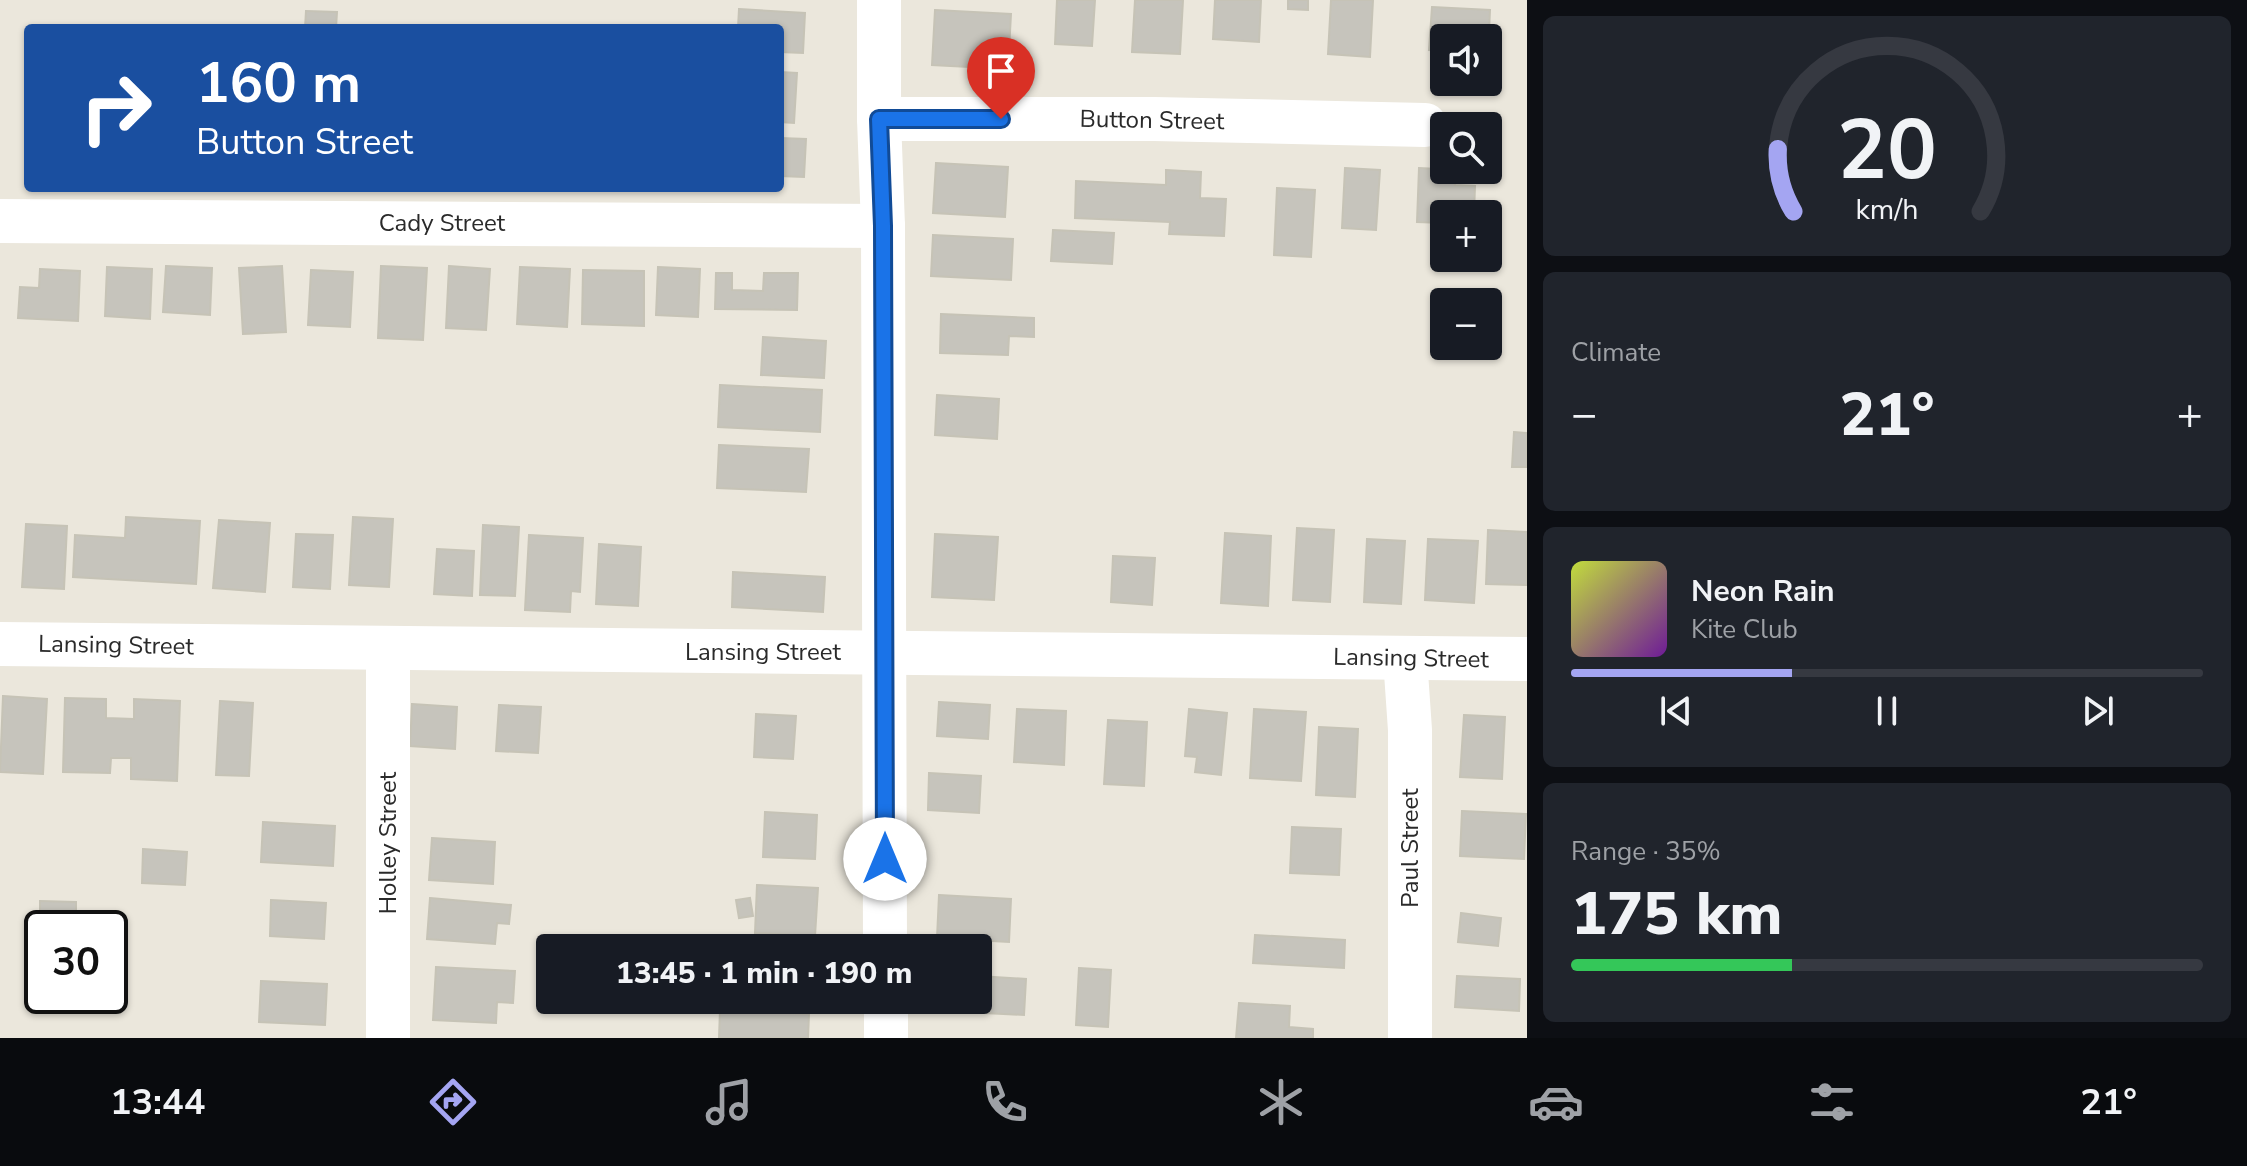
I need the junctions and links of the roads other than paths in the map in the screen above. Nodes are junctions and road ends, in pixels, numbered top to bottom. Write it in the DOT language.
graph roads {
  1 [pos="879,0"];
  2 [pos="879,119"];
  3 [pos="1425,125"];
  4 [pos="0,221"];
  5 [pos="883,226"];
  6 [pos="0,644"];
  7 [pos="388,649"];
  8 [pos="884,653"];
  9 [pos="1405,658"];
  10 [pos="1527,659"];
  11 [pos="885,934"];
  12 [pos="886,1014"];
  13 [pos="388,1038"];
  14 [pos="886,1038"];
  15 [pos="1410,1038"];
  1 -- 2 [label="street"];
  2 -- 3 [label="street, Button Street"];
  2 -- 5 [label="street"];
  4 -- 5 [label="street, Cady Street"];
  5 -- 8 [label="street"];
  6 -- 7 [label="street, Lansing Street"];
  7 -- 8 [label="street, Lansing Street"];
  7 -- 13 [label="street, Holley Street"];
  8 -- 9 [label="street, Lansing Street"];
  8 -- 11 [label="street"];
  9 -- 10 [label="street, Lansing Street"];
  9 -- 15 [label="street, Paul Street"];
  12 -- 14 [label="street"];
}
